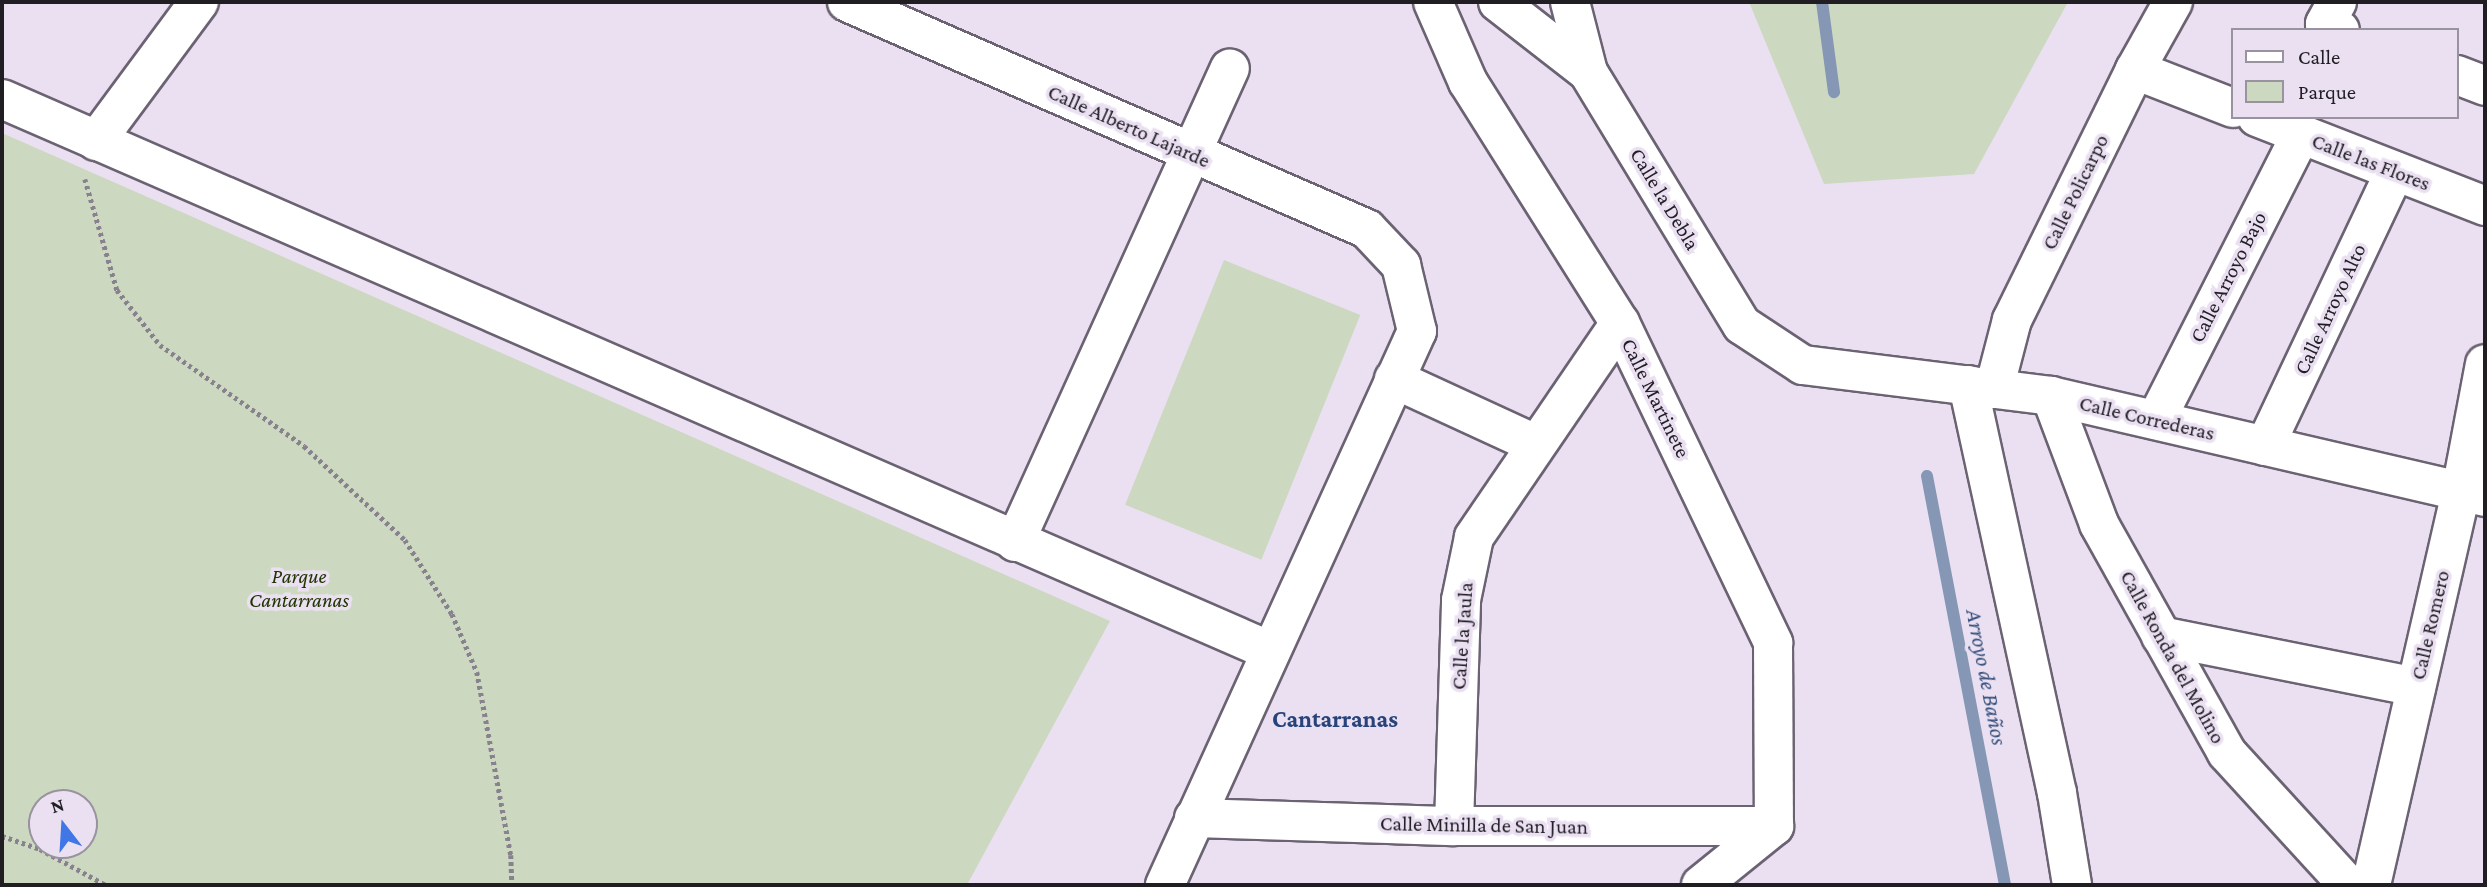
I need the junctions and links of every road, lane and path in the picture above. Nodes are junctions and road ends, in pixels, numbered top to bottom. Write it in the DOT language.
graph roads {
  1 [pos="199,2"];
  2 [pos="847,2"];
  3 [pos="1433,2"];
  4 [pos="1498,2"];
  5 [pos="1570,2"];
  6 [pos="2173,2"];
  7 [pos="2337,2"];
  8 [pos="2335,28"];
  9 [pos="1230,68"];
  10 [pos="2135,70"];
  11 [pos="1588,72"];
  12 [pos="2459,76"];
  13 [pos="2485,86"];
  14 [pos="2,99"];
  15 [pos="2232,108"];
  16 [pos="2262,119"];
  17 [pos="2301,134"];
  18 [pos="96,141"];
  19 [pos="1191,153"];
  20 [pos="2395,171"];
  21 [pos="2485,206"];
  22 [pos="1620,323"];
  23 [pos="2485,364"];
  24 [pos="1803,365"];
  25 [pos="1394,379"];
  26 [pos="1981,387"];
  27 [pos="2051,396"];
  28 [pos="2156,420"];
  29 [pos="1535,444"];
  30 [pos="2265,446"];
  31 [pos="2473,494"];
  32 [pos="1015,542"];
  33 [pos="2161,636"];
  34 [pos="1270,651"];
  35 [pos="2416,687"];
  36 [pos="1194,818"];
  37 [pos="1454,826"];
  38 [pos="1774,826"];
  39 [pos="2,836"];
  40 [pos="106,885"];
  41 [pos="512,885"];
  42 [pos="1165,885"];
  43 [pos="1701,885"];
  44 [pos="2072,885"];
  45 [pos="2348,885"];
  46 [pos="2371,885"];
  1 -- 18 [label="street"];
  2 -- 19 [label="street, Calle Alberto Lajarde"];
  3 -- 22 [label="street, Calle Martinete"];
  4 -- 11 [label="street"];
  5 -- 11 [label="street, Calle la Debla"];
  6 -- 10 [label="street, Calle Policarpo"];
  7 -- 8 [label="street"];
  9 -- 19 [label="street"];
  10 -- 15 [label="street"];
  10 -- 26 [label="street, Calle Policarpo"];
  11 -- 24 [label="street, Calle la Debla"];
  12 -- 13 [label="street"];
  14 -- 18 [label="street"];
  16 -- 17 [label="street, Calle las Flores"];
  17 -- 20 [label="street, Calle las Flores"];
  17 -- 28 [label="street, Calle Arroyo Bajo"];
  18 -- 32 [label="street"];
  18 -- 41 [label="path"];
  19 -- 25 [label="street, Calle Alberto Lajarde"];
  19 -- 32 [label="street"];
  20 -- 21 [label="street, Calle las Flores"];
  20 -- 30 [label="street, Calle Arroyo Alto"];
  22 -- 29 [label="street, Calle la Jaula"];
  22 -- 38 [label="street, Calle Martinete"];
  23 -- 31 [label="street, Calle Romero"];
  24 -- 26 [label="street, Calle Correderas"];
  25 -- 29 [label="street"];
  25 -- 34 [label="street"];
  26 -- 27 [label="street, Calle Correderas"];
  26 -- 44 [label="street"];
  27 -- 28 [label="street, Calle Correderas"];
  27 -- 33 [label="street, Calle Ronda del Molino"];
  28 -- 30 [label="street, Calle Correderas"];
  29 -- 37 [label="street, Calle la Jaula"];
  30 -- 31 [label="street, Calle Correderas"];
  31 -- 35 [label="street, Calle Romero"];
  32 -- 34 [label="street"];
  33 -- 35 [label="street"];
  33 -- 45 [label="street, Calle Ronda del Molino"];
  34 -- 36 [label="street"];
  35 -- 46 [label="street, Calle Romero"];
  36 -- 37 [label="street, Calle Minilla de San Juan"];
  36 -- 42 [label="street"];
  37 -- 38 [label="street, Calle Minilla de San Juan"];
  38 -- 43 [label="street"];
  39 -- 40 [label="path"];
}
